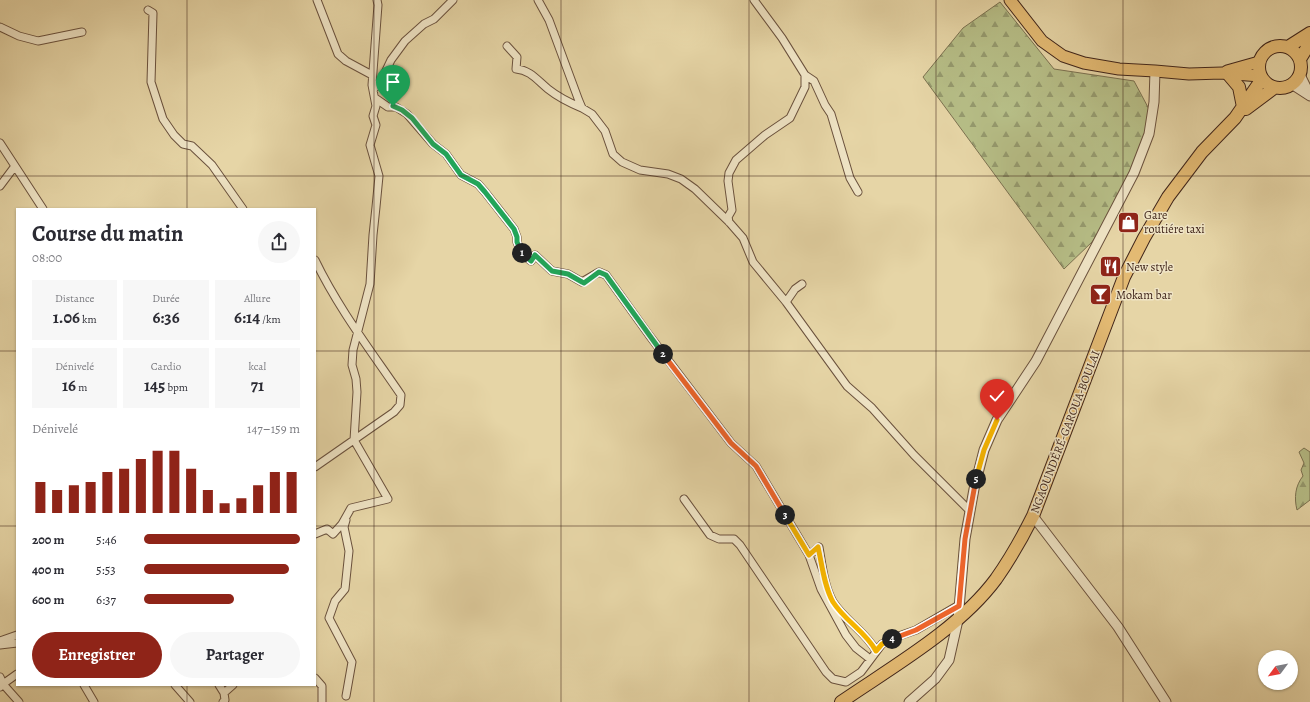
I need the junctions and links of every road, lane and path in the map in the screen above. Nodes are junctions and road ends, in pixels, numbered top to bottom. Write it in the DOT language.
graph roads {
  1 [pos="317,0"];
  2 [pos="377,0"];
  3 [pos="453,0"];
  4 [pos="538,0"];
  5 [pos="754,0"];
  6 [pos="1010,0"];
  7 [pos="148,10"];
  8 [pos="0,27"];
  9 [pos="82,32"];
  10 [pos="1310,33"];
  11 [pos="1310,43"];
  12 [pos="507,46"];
  13 [pos="1288,48"];
  14 [pos="1300,59"];
  15 [pos="1259,62"];
  16 [pos="1155,71"];
  17 [pos="1225,73"];
  18 [pos="372,75"];
  19 [pos="805,75"];
  20 [pos="1261,77"];
  21 [pos="1296,80"];
  22 [pos="1274,88"];
  23 [pos="373,90"];
  24 [pos="1310,95"];
  25 [pos="375,98"];
  26 [pos="1242,107"];
  27 [pos="582,108"];
  28 [pos="1235,118"];
  29 [pos="0,143"];
  30 [pos="15,166"];
  31 [pos="0,186"];
  32 [pos="858,192"];
  33 [pos="42,208"];
  34 [pos="242,208"];
  35 [pos="729,222"];
  36 [pos="316,262"];
  37 [pos="802,284"];
  38 [pos="786,302"];
  39 [pos="358,333"];
  40 [pos="354,440"];
  41 [pos="316,466"];
  42 [pos="684,499"];
  43 [pos="970,511"];
  44 [pos="349,512"];
  45 [pos="1033,516"];
  46 [pos="316,534"];
  47 [pos="809,555"];
  48 [pos="959,606"];
  49 [pos="958,620"];
  50 [pos="16,635"];
  51 [pos="0,641"];
  52 [pos="16,643"];
  53 [pos="0,645"];
  54 [pos="876,651"];
  55 [pos="870,659"];
  56 [pos="16,675"];
  57 [pos="0,677"];
  58 [pos="316,679"];
  59 [pos="2,686"];
  60 [pos="85,686"];
  61 [pos="176,686"];
  62 [pos="220,686"];
  63 [pos="232,686"];
  64 [pos="224,692"];
  65 [pos="346,696"];
  66 [pos="19,702"];
  67 [pos="94,702"];
  68 [pos="190,702"];
  69 [pos="223,702"];
  70 [pos="322,702"];
  71 [pos="841,702"];
  72 [pos="909,702"];
  73 [pos="1166,702"];
  1 -- 18 [label="street"];
  2 -- 18 [label="street"];
  3 -- 23 [label="street"];
  4 -- 27 [label="street"];
  5 -- 19 [label="street"];
  6 -- 16 [label="main road"];
  7 -- 34 [label="street"];
  8 -- 9 [label="street"];
  10 -- 13 [label="highway"];
  11 -- 14 [label="highway"];
  12 -- 27 [label="street"];
  13 -- 14 [label="highway"];
  13 -- 15 [label="highway"];
  14 -- 21 [label="highway"];
  15 -- 17 [label="main road"];
  15 -- 20 [label="highway"];
  16 -- 17 [label="main road"];
  16 -- 43 [label="street"];
  17 -- 20 [label="main road"];
  17 -- 26 [label="highway"];
  18 -- 23 [label="street"];
  19 -- 32 [label="street"];
  19 -- 35 [label="street"];
  20 -- 22 [label="highway"];
  20 -- 26 [label="highway, NGAOUNDÉRÉ-GAROUA-BOULAI"];
  21 -- 22 [label="highway"];
  21 -- 24 [label="street"];
  22 -- 28 [label="highway, NGAOUNDÉRÉ-GAROUA-BOULAI"];
  23 -- 25 [label="street"];
  25 -- 39 [label="street"];
  25 -- 47 [label="street"];
  26 -- 28 [label="highway, NGAOUNDÉRÉ-GAROUA-BOULAI"];
  27 -- 35 [label="street"];
  28 -- 45 [label="highway, NGAOUNDÉRÉ-GAROUA-BOULAI"];
  29 -- 30 [label="street"];
  30 -- 31 [label="street"];
  30 -- 33 [label="street"];
  35 -- 38 [label="street"];
  36 -- 39 [label="street"];
  37 -- 38 [label="street"];
  38 -- 43 [label="street"];
  39 -- 40 [label="street"];
  39 -- 40 [label="street"];
  40 -- 41 [label="street"];
  40 -- 44 [label="street"];
  42 -- 55 [label="street"];
  43 -- 48 [label="street"];
  44 -- 46 [label="street"];
  44 -- 65 [label="street"];
  45 -- 49 [label="highway, NGAOUNDÉRÉ-GAROUA-BOULAI"];
  45 -- 73 [label="street"];
  47 -- 54 [label="street"];
  47 -- 55 [label="street"];
  48 -- 49 [label="street"];
  48 -- 54 [label="street"];
  49 -- 71 [label="highway, NGAOUNDÉRÉ-GAROUA-BOULAI"];
  49 -- 72 [label="street"];
  50 -- 51 [label="street"];
  52 -- 53 [label="street"];
  54 -- 55 [label="street"];
  56 -- 59 [label="street"];
  57 -- 59 [label="street"];
  58 -- 70 [label="street"];
  59 -- 66 [label="street"];
  60 -- 67 [label="street"];
  61 -- 68 [label="street"];
  62 -- 64 [label="street"];
  63 -- 64 [label="street"];
  64 -- 69 [label="street"];
}
